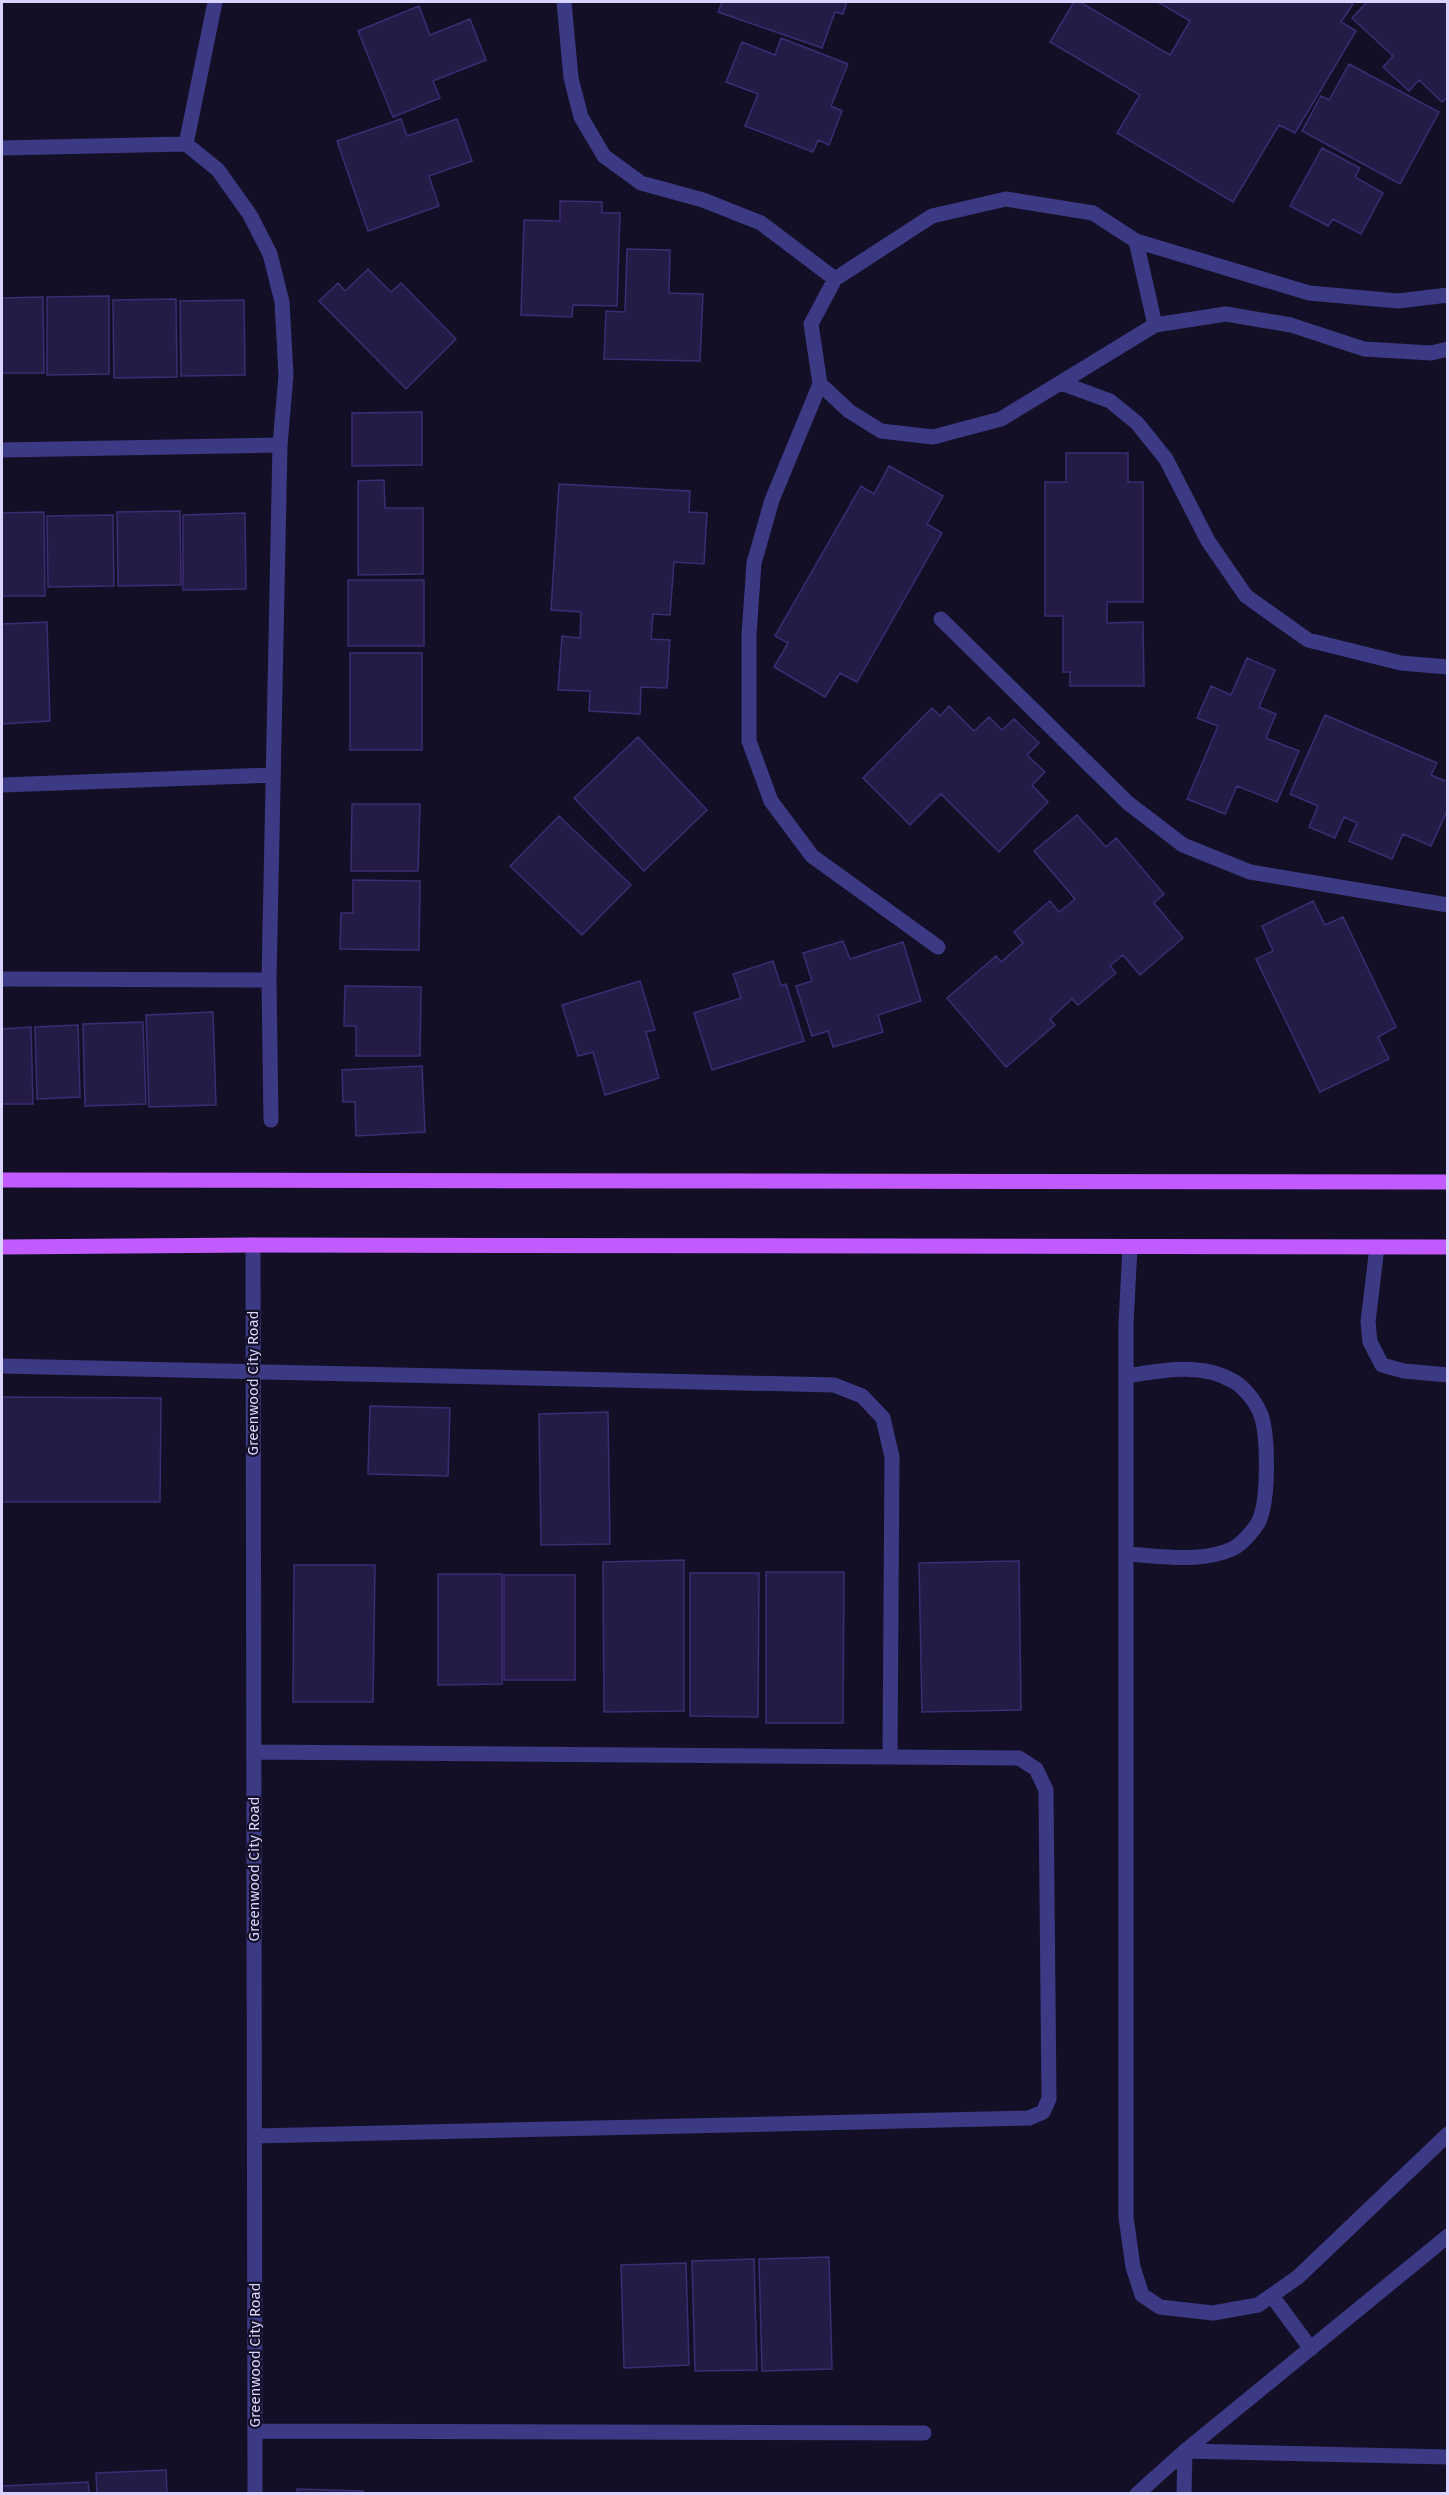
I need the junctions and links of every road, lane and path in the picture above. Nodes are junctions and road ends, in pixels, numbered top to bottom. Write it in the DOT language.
graph roads {
  1 [pos="215,2"];
  2 [pos="564,2"];
  3 [pos="186,144"];
  4 [pos="2,148"];
  5 [pos="1136,241"];
  6 [pos="835,279"];
  7 [pos="1448,295"];
  8 [pos="1155,325"];
  9 [pos="1448,349"];
  10 [pos="1061,383"];
  11 [pos="820,384"];
  12 [pos="280,445"];
  13 [pos="2,450"];
  14 [pos="941,619"];
  15 [pos="1448,668"];
  16 [pos="273,775"];
  17 [pos="2,785"];
  18 [pos="1448,905"];
  19 [pos="938,947"];
  20 [pos="2,979"];
  21 [pos="269,980"];
  22 [pos="271,1120"];
  23 [pos="2,1180"];
  24 [pos="1448,1182"];
  25 [pos="253,1245"];
  26 [pos="2,1247"];
  27 [pos="1130,1247"];
  28 [pos="1377,1247"];
  29 [pos="1448,1247"];
  30 [pos="2,1366"];
  31 [pos="253,1370"];
  32 [pos="1127,1376"];
  33 [pos="1448,1376"];
  34 [pos="1127,1554"];
  35 [pos="254,1752"];
  36 [pos="890,1757"];
  37 [pos="1448,2134"];
  38 [pos="255,2136"];
  39 [pos="1448,2236"];
  40 [pos="1272,2296"];
  41 [pos="1311,2349"];
  42 [pos="255,2431"];
  43 [pos="924,2433"];
  44 [pos="1185,2451"];
  45 [pos="1448,2457"];
  46 [pos="255,2493"];
  47 [pos="1137,2493"];
  48 [pos="1184,2493"];
  1 -- 3 [label="street"];
  2 -- 6 [label="street"];
  3 -- 4 [label="street"];
  3 -- 12 [label="street"];
  5 -- 6 [label="street"];
  5 -- 7 [label="street"];
  5 -- 8 [label="street"];
  6 -- 11 [label="street"];
  8 -- 9 [label="street"];
  8 -- 10 [label="street"];
  10 -- 11 [label="street"];
  10 -- 15 [label="street"];
  11 -- 19 [label="street"];
  12 -- 13 [label="street"];
  12 -- 16 [label="street"];
  14 -- 18 [label="street"];
  16 -- 17 [label="street"];
  16 -- 21 [label="street"];
  20 -- 21 [label="street"];
  21 -- 22 [label="street"];
  23 -- 24 [label="main road"];
  25 -- 26 [label="main road"];
  25 -- 27 [label="main road"];
  25 -- 31 [label="street, Greenwood City Road"];
  27 -- 28 [label="main road"];
  27 -- 32 [label="street"];
  28 -- 29 [label="main road"];
  28 -- 33 [label="street"];
  30 -- 31 [label="street"];
  31 -- 35 [label="street, Greenwood City Road"];
  31 -- 36 [label="street"];
  32 -- 34 [label="street"];
  32 -- 34 [label="street"];
  34 -- 40 [label="street"];
  35 -- 36 [label="street"];
  35 -- 38 [label="street, Greenwood City Road"];
  36 -- 38 [label="street"];
  37 -- 40 [label="street"];
  38 -- 42 [label="street, Greenwood City Road"];
  39 -- 41 [label="street"];
  40 -- 41 [label="street"];
  41 -- 44 [label="street"];
  42 -- 43 [label="street"];
  42 -- 46 [label="street, Greenwood City Road"];
  44 -- 45 [label="street"];
  44 -- 47 [label="street"];
  44 -- 48 [label="street"];
}
